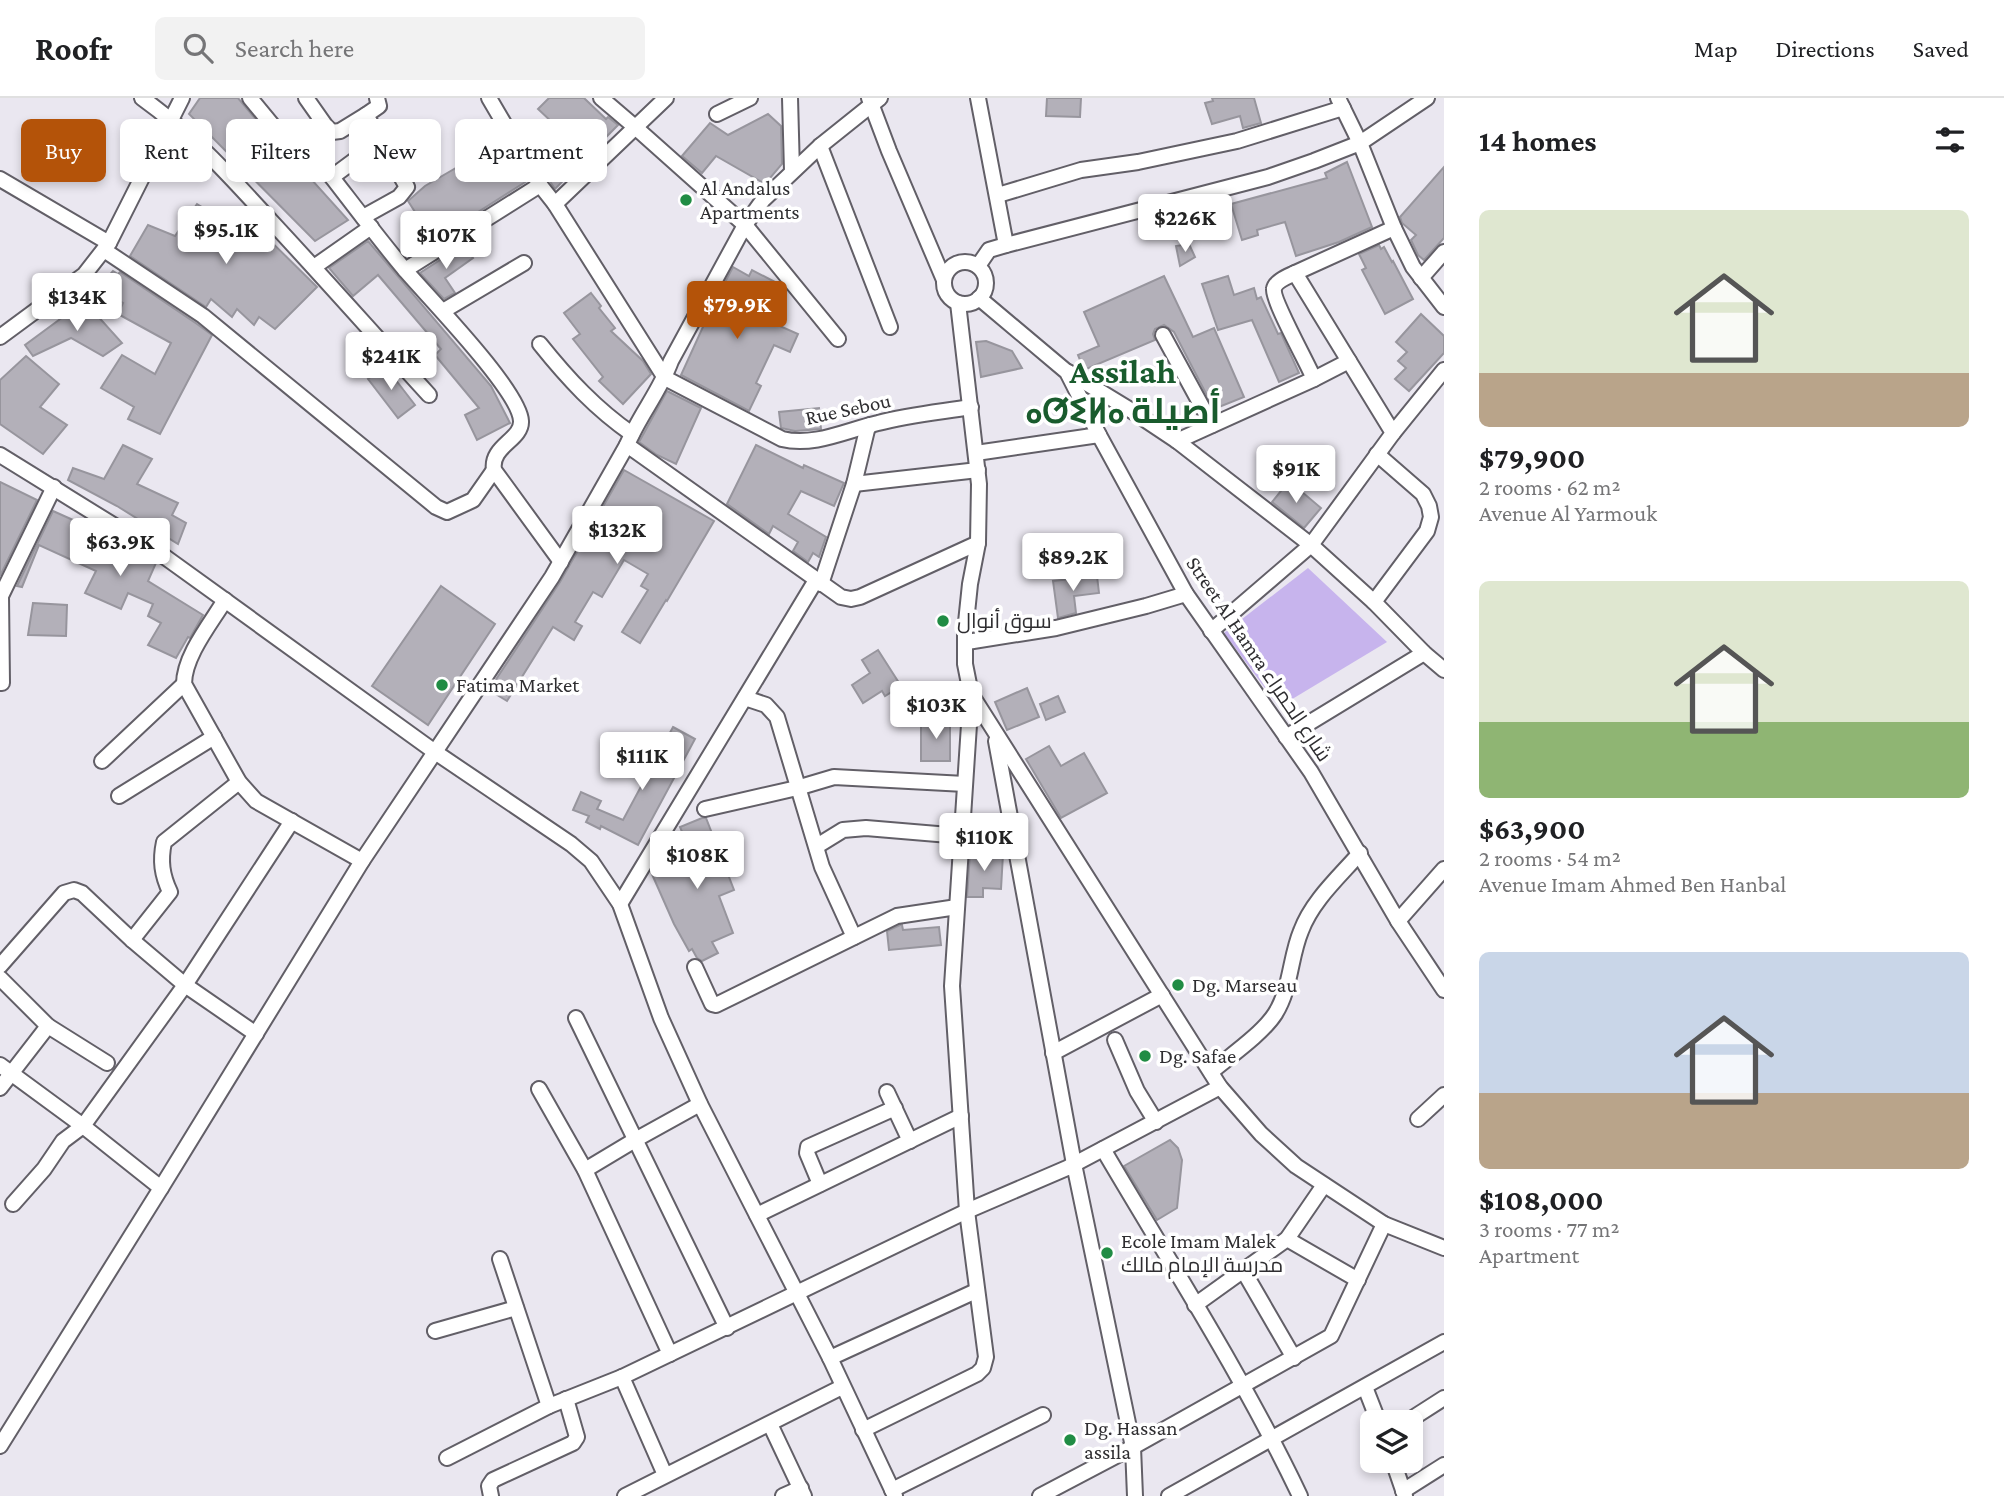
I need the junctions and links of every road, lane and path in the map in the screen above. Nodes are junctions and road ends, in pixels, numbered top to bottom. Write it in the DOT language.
graph roads {
  1 [pos="142,98"];
  2 [pos="182,98"];
  3 [pos="250,98"];
  4 [pos="306,98"];
  5 [pos="377,98"];
  6 [pos="489,98"];
  7 [pos="601,98"];
  8 [pos="666,98"];
  9 [pos="750,98"];
  10 [pos="790,98"];
  11 [pos="978,98"];
  12 [pos="1427,98"];
  13 [pos="873,100"];
  14 [pos="1341,103"];
  15 [pos="717,114"];
  16 [pos="366,116"];
  17 [pos="172,119"];
  18 [pos="267,119"];
  19 [pos="368,119"];
  20 [pos="635,127"];
  21 [pos="1360,143"];
  22 [pos="820,146"];
  23 [pos="212,158"];
  24 [pos="792,171"];
  25 [pos="0,179"];
  26 [pos="335,181"];
  27 [pos="139,182"];
  28 [pos="404,182"];
  29 [pos="540,185"];
  30 [pos="998,195"];
  31 [pos="555,204"];
  32 [pos="367,222"];
  33 [pos="745,225"];
  34 [pos="1394,228"];
  35 [pos="1006,245"];
  36 [pos="106,246"];
  37 [pos="1444,252"];
  38 [pos="524,263"];
  39 [pos="978,266"];
  40 [pos="314,267"];
  41 [pos="405,270"];
  42 [pos="1295,273"];
  43 [pos="1421,278"];
  44 [pos="944,280"];
  45 [pos="979,299"];
  46 [pos="958,303"];
  47 [pos="1444,307"];
  48 [pos="443,311"];
  49 [pos="890,327"];
  50 [pos="1163,335"];
  51 [pos="0,337"];
  52 [pos="838,339"];
  53 [pos="540,344"];
  54 [pos="1349,361"];
  55 [pos="1444,370"];
  56 [pos="1067,372"];
  57 [pos="665,378"];
  58 [pos="1314,379"];
  59 [pos="429,396"];
  60 [pos="971,407"];
  61 [pos="870,425"];
  62 [pos="1212,425"];
  63 [pos="1393,433"];
  64 [pos="1099,435"];
  65 [pos="630,440"];
  66 [pos="1177,441"];
  67 [pos="976,453"];
  68 [pos="1377,454"];
  69 [pos="0,455"];
  70 [pos="494,470"];
  71 [pos="978,470"];
  72 [pos="854,484"];
  73 [pos="54,487"];
  74 [pos="978,543"];
  75 [pos="1311,545"];
  76 [pos="561,562"];
  77 [pos="818,582"];
  78 [pos="1186,594"];
  79 [pos="225,600"];
  80 [pos="1374,602"];
  81 [pos="1211,631"];
  82 [pos="967,642"];
  83 [pos="1424,653"];
  84 [pos="1441,662"];
  85 [pos="0,682"];
  86 [pos="184,684"];
  87 [pos="971,694"];
  88 [pos="746,698"];
  89 [pos="994,731"];
  90 [pos="214,737"];
  91 [pos="1286,737"];
  92 [pos="435,752"];
  93 [pos="102,761"];
  94 [pos="239,782"];
  95 [pos="965,784"];
  96 [pos="797,788"];
  97 [pos="119,796"];
  98 [pos="705,809"];
  99 [pos="292,821"];
  100 [pos="961,836"];
  101 [pos="817,846"];
  102 [pos="1360,853"];
  103 [pos="362,861"];
  104 [pos="1444,869"];
  105 [pos="620,904"];
  106 [pos="957,907"];
  107 [pos="1398,921"];
  108 [pos="854,937"];
  109 [pos="132,940"];
  110 [pos="0,966"];
  111 [pos="695,967"];
  112 [pos="0,978"];
  113 [pos="185,985"];
  114 [pos="1444,990"];
  115 [pos="1162,995"];
  116 [pos="576,1018"];
  117 [pos="48,1026"];
  118 [pos="256,1034"];
  119 [pos="1115,1040"];
  120 [pos="1054,1053"];
  121 [pos="107,1063"];
  122 [pos="6,1070"];
  123 [pos="1211,1072"];
  124 [pos="1220,1087"];
  125 [pos="0,1088"];
  126 [pos="539,1088"];
  127 [pos="887,1092"];
  128 [pos="1444,1094"];
  129 [pos="700,1104"];
  130 [pos="895,1108"];
  131 [pos="961,1116"];
  132 [pos="1418,1119"];
  133 [pos="1156,1122"];
  134 [pos="83,1125"];
  135 [pos="635,1140"];
  136 [pos="910,1141"];
  137 [pos="1102,1149"];
  138 [pos="1074,1164"];
  139 [pos="584,1170"];
  140 [pos="820,1184"];
  141 [pos="1324,1185"];
  142 [pos="161,1188"];
  143 [pos="13,1204"];
  144 [pos="967,1210"];
  145 [pos="757,1214"];
  146 [pos="1384,1224"];
  147 [pos="1287,1239"];
  148 [pos="1444,1248"];
  149 [pos="500,1259"];
  150 [pos="1242,1270"];
  151 [pos="1358,1280"];
  152 [pos="976,1291"];
  153 [pos="796,1292"];
  154 [pos="1195,1305"];
  155 [pos="516,1308"];
  156 [pos="727,1328"];
  157 [pos="435,1331"];
  158 [pos="1444,1342"];
  159 [pos="670,1354"];
  160 [pos="830,1358"];
  161 [pos="1294,1358"];
  162 [pos="622,1377"];
  163 [pos="842,1387"];
  164 [pos="1243,1387"];
  165 [pos="1365,1387"];
  166 [pos="1444,1398"];
  167 [pos="566,1399"];
  168 [pos="548,1406"];
  169 [pos="1374,1410"];
  170 [pos="1423,1411"];
  171 [pos="1043,1415"];
  172 [pos="770,1424"];
  173 [pos="863,1430"];
  174 [pos="1273,1439"];
  175 [pos="0,1446"];
  176 [pos="1133,1447"];
  177 [pos="447,1458"];
  178 [pos="1444,1465"];
  179 [pos="1397,1473"];
  180 [pos="665,1475"];
  181 [pos="802,1492"];
  182 [pos="893,1493"];
  183 [pos="1404,1493"];
  184 [pos="491,1496"];
  185 [pos="625,1496"];
  186 [pos="783,1496"];
  187 [pos="1040,1496"];
  188 [pos="1135,1496"];
  189 [pos="1169,1496"];
  190 [pos="1300,1496"];
  1 -- 17 [label="street"];
  2 -- 17 [label="street"];
  3 -- 18 [label="street"];
  4 -- 16 [label="street"];
  5 -- 16 [label="street"];
  6 -- 29 [label="street"];
  7 -- 20 [label="street"];
  8 -- 20 [label="street"];
  9 -- 15 [label="street"];
  10 -- 24 [label="street"];
  11 -- 30 [label="street"];
  12 -- 21 [label="street"];
  13 -- 22 [label="street"];
  13 -- 44 [label="street"];
  14 -- 21 [label="street"];
  14 -- 30 [label="street"];
  16 -- 19 [label="street"];
  20 -- 31 [label="street"];
  20 -- 33 [label="street"];
  21 -- 34 [label="street"];
  21 -- 35 [label="street"];
  22 -- 24 [label="street"];
  22 -- 49 [label="street"];
  23 -- 40 [label="street"];
  24 -- 33 [label="street"];
  25 -- 36 [label="street"];
  26 -- 32 [label="street"];
  27 -- 36 [label="street"];
  28 -- 32 [label="street"];
  29 -- 31 [label="street"];
  29 -- 41 [label="street"];
  30 -- 35 [label="street"];
  31 -- 57 [label="street"];
  32 -- 40 [label="street"];
  32 -- 41 [label="street"];
  33 -- 52 [label="street"];
  33 -- 57 [label="street"];
  34 -- 42 [label="street"];
  34 -- 43 [label="street"];
  35 -- 39 [label="street"];
  36 -- 51 [label="street"];
  36 -- 70 [label="street"];
  37 -- 43 [label="street"];
  38 -- 48 [label="street"];
  39 -- 44 [label="street"];
  39 -- 45 [label="street"];
  40 -- 59 [label="street"];
  41 -- 48 [label="street"];
  42 -- 54 [label="street"];
  42 -- 58 [label="street"];
  43 -- 47 [label="street"];
  44 -- 46 [label="street"];
  45 -- 46 [label="street"];
  45 -- 56 [label="street, Street Al Hamra شارع الحمراء"];
  46 -- 60 [label="street"];
  48 -- 70 [label="street"];
  50 -- 62 [label="street"];
  53 -- 65 [label="street"];
  54 -- 58 [label="street"];
  54 -- 63 [label="street"];
  55 -- 63 [label="street"];
  56 -- 64 [label="street, Street Al Hamra شارع الحمراء"];
  56 -- 66 [label="street"];
  57 -- 61 [label="street, Rue Sebou"];
  57 -- 65 [label="street"];
  58 -- 62 [label="street"];
  60 -- 61 [label="street, Rue Sebou"];
  60 -- 67 [label="street"];
  61 -- 72 [label="street"];
  62 -- 66 [label="street"];
  63 -- 68 [label="street"];
  64 -- 67 [label="street"];
  64 -- 78 [label="street, Street Al Hamra شارع الحمراء"];
  65 -- 76 [label="street"];
  65 -- 77 [label="street"];
  66 -- 75 [label="street"];
  67 -- 71 [label="street"];
  68 -- 75 [label="street"];
  68 -- 80 [label="street"];
  69 -- 73 [label="street"];
  70 -- 76 [label="street"];
  71 -- 72 [label="street"];
  71 -- 74 [label="street"];
  72 -- 77 [label="street"];
  73 -- 79 [label="street"];
  73 -- 85 [label="street"];
  74 -- 77 [label="street"];
  74 -- 82 [label="street"];
  75 -- 80 [label="street"];
  75 -- 81 [label="street"];
  76 -- 92 [label="street"];
  77 -- 88 [label="street"];
  78 -- 81 [label="street, Street Al Hamra شارع الحمراء"];
  78 -- 82 [label="street"];
  79 -- 86 [label="street"];
  79 -- 92 [label="street"];
  80 -- 83 [label="street"];
  81 -- 91 [label="street, Street Al Hamra شارع الحمراء"];
  82 -- 87 [label="street"];
  83 -- 84 [label="street"];
  83 -- 91 [label="street"];
  86 -- 90 [label="street"];
  86 -- 93 [label="street"];
  87 -- 89 [label="street"];
  87 -- 95 [label="street"];
  88 -- 96 [label="street"];
  88 -- 105 [label="street"];
  89 -- 115 [label="street"];
  89 -- 120 [label="street"];
  90 -- 94 [label="street"];
  90 -- 97 [label="street"];
  91 -- 102 [label="street, Street Al Hamra شارع الحمراء"];
  92 -- 103 [label="street"];
  92 -- 105 [label="street"];
  94 -- 99 [label="street"];
  94 -- 109 [label="street"];
  95 -- 96 [label="street"];
  95 -- 100 [label="street"];
  96 -- 98 [label="street"];
  96 -- 101 [label="street"];
  99 -- 103 [label="street"];
  99 -- 113 [label="street"];
  100 -- 101 [label="street"];
  100 -- 106 [label="street"];
  101 -- 108 [label="street"];
  102 -- 107 [label="street, Street Al Hamra شارع الحمراء"];
  102 -- 123 [label="street"];
  103 -- 118 [label="street"];
  104 -- 107 [label="street"];
  105 -- 129 [label="street"];
  106 -- 108 [label="street"];
  106 -- 131 [label="street"];
  107 -- 114 [label="street, Street Al Hamra شارع الحمراء"];
  108 -- 111 [label="street"];
  109 -- 110 [label="street"];
  109 -- 113 [label="street"];
  112 -- 117 [label="street"];
  113 -- 118 [label="street"];
  113 -- 134 [label="street"];
  115 -- 120 [label="street"];
  115 -- 123 [label="street"];
  116 -- 135 [label="street"];
  117 -- 121 [label="street"];
  117 -- 122 [label="street"];
  118 -- 142 [label="street"];
  119 -- 133 [label="street"];
  120 -- 138 [label="street"];
  122 -- 125 [label="street"];
  122 -- 134 [label="street"];
  123 -- 124 [label="street"];
  124 -- 133 [label="street"];
  124 -- 141 [label="street"];
  126 -- 139 [label="street"];
  127 -- 130 [label="street"];
  128 -- 132 [label="street"];
  129 -- 135 [label="street"];
  129 -- 145 [label="street"];
  130 -- 136 [label="street"];
  130 -- 140 [label="street"];
  131 -- 136 [label="street"];
  131 -- 144 [label="street"];
  133 -- 137 [label="street"];
  134 -- 142 [label="street"];
  134 -- 143 [label="street"];
  135 -- 139 [label="street"];
  135 -- 156 [label="street"];
  136 -- 140 [label="street"];
  137 -- 138 [label="street"];
  137 -- 154 [label="street"];
  138 -- 144 [label="street"];
  138 -- 176 [label="street"];
  139 -- 159 [label="street"];
  140 -- 145 [label="street"];
  141 -- 146 [label="street"];
  141 -- 147 [label="street"];
  142 -- 175 [label="street"];
  144 -- 152 [label="street"];
  144 -- 153 [label="street"];
  145 -- 153 [label="street"];
  146 -- 148 [label="street"];
  146 -- 151 [label="street"];
  147 -- 150 [label="street"];
  147 -- 151 [label="street"];
  149 -- 155 [label="street"];
  150 -- 154 [label="street"];
  150 -- 161 [label="street"];
  151 -- 161 [label="street"];
  152 -- 160 [label="street"];
  152 -- 173 [label="street"];
  153 -- 156 [label="street"];
  153 -- 160 [label="street"];
  154 -- 164 [label="street"];
  155 -- 157 [label="street"];
  155 -- 168 [label="street"];
  156 -- 159 [label="street"];
  158 -- 165 [label="street"];
  159 -- 162 [label="street"];
  160 -- 163 [label="street"];
  161 -- 164 [label="street"];
  162 -- 167 [label="street"];
  162 -- 180 [label="street"];
  163 -- 172 [label="street"];
  163 -- 173 [label="street"];
  164 -- 174 [label="street"];
  164 -- 176 [label="street"];
  165 -- 169 [label="street"];
  165 -- 174 [label="street"];
  166 -- 170 [label="street"];
  167 -- 168 [label="street"];
  167 -- 184 [label="street"];
  168 -- 177 [label="street"];
  171 -- 182 [label="street"];
  172 -- 180 [label="street"];
  172 -- 181 [label="street"];
  173 -- 182 [label="street"];
  174 -- 189 [label="street"];
  174 -- 190 [label="street"];
  176 -- 187 [label="street"];
  176 -- 188 [label="street"];
  178 -- 183 [label="street"];
  179 -- 183 [label="street"];
  180 -- 185 [label="street"];
  181 -- 186 [label="street"];
}
